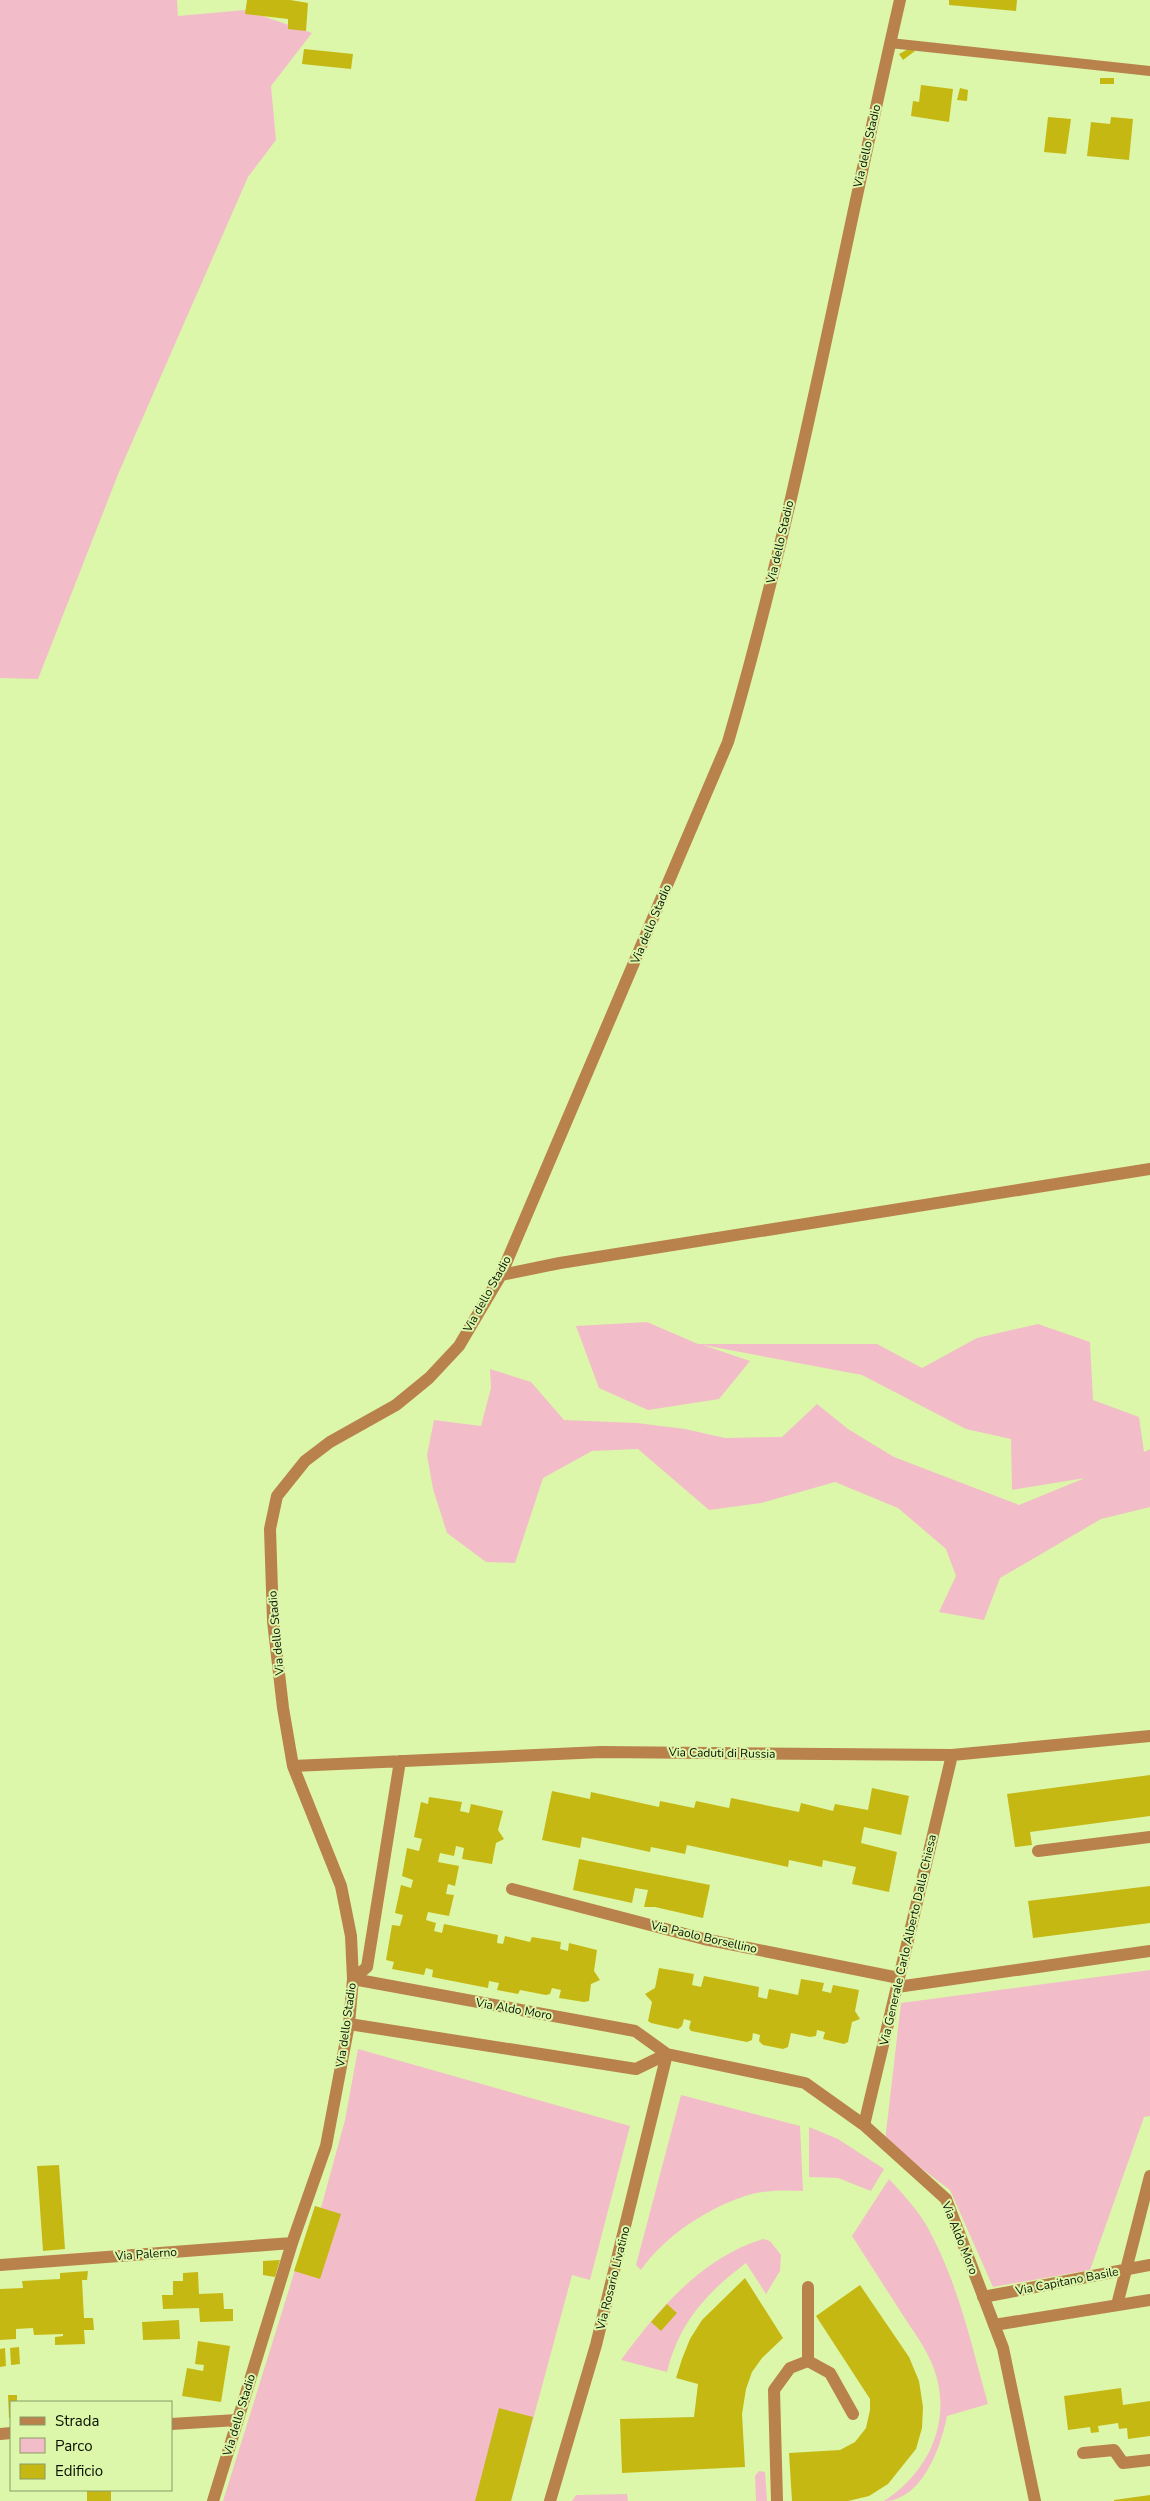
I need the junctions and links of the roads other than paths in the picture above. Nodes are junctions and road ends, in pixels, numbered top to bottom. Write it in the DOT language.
graph roads {
  1 [pos="900,0"];
  2 [pos="890,43"];
  3 [pos="1150,71"];
  4 [pos="1150,1169"];
  5 [pos="501,1275"];
  6 [pos="1150,1736"];
  7 [pos="952,1755"];
  8 [pos="400,1761"];
  9 [pos="293,1766"];
  10 [pos="1150,1837"];
  11 [pos="1038,1851"];
  12 [pos="512,1889"];
  13 [pos="1150,1951"];
  14 [pos="354,1979"];
  15 [pos="898,1983"];
  16 [pos="349,2024"];
  17 [pos="667,2054"];
  18 [pos="864,2125"];
  19 [pos="1150,2176"];
  20 [pos="292,2242"];
  21 [pos="0,2266"];
  22 [pos="1150,2266"];
  23 [pos="1126,2270"];
  24 [pos="808,2287"];
  25 [pos="983,2297"];
  26 [pos="1150,2300"];
  27 [pos="1117,2305"];
  28 [pos="994,2324"];
  29 [pos="808,2361"];
  30 [pos="853,2414"];
  31 [pos="237,2420"];
  32 [pos="172,2424"];
  33 [pos="1083,2453"];
  34 [pos="1150,2460"];
  35 [pos="213,2501"];
  36 [pos="550,2501"];
  37 [pos="777,2501"];
  38 [pos="1035,2501"];
  1 -- 2 [label="street, Via dello Stadio"];
  2 -- 3 [label="lane"];
  2 -- 5 [label="street, Via dello Stadio"];
  4 -- 5 [label="street"];
  5 -- 9 [label="street, Via dello Stadio"];
  6 -- 7 [label="street, Via Caduti di Russia"];
  7 -- 8 [label="street, Via Caduti di Russia"];
  7 -- 15 [label="street, Via Generale Carlo Alberto Dalla Chiesa"];
  8 -- 9 [label="street, Via Caduti di Russia"];
  8 -- 14 [label="street"];
  9 -- 14 [label="street, Via dello Stadio"];
  10 -- 11 [label="street"];
  12 -- 15 [label="street, Via Paolo Borsellino"];
  13 -- 15 [label="street, Via Paolo Borsellino"];
  14 -- 16 [label="street, Via dello Stadio"];
  14 -- 17 [label="street, Via Aldo Moro"];
  15 -- 18 [label="street, Via Generale Carlo Alberto Dalla Chiesa"];
  16 -- 17 [label="street"];
  16 -- 20 [label="street, Via dello Stadio"];
  17 -- 18 [label="street, Via Aldo Moro"];
  17 -- 36 [label="street, Via Rosario Livatino"];
  18 -- 25 [label="street, Via Aldo Moro"];
  19 -- 23 [label="street"];
  20 -- 21 [label="street, Via Palerno"];
  20 -- 31 [label="street, Via dello Stadio"];
  22 -- 23 [label="street, Via Capitano Basile"];
  23 -- 25 [label="street, Via Capitano Basile"];
  23 -- 27 [label="street"];
  24 -- 29 [label="street"];
  25 -- 28 [label="street, Via Aldo Moro"];
  26 -- 27 [label="street"];
  27 -- 28 [label="street"];
  28 -- 38 [label="street, Via Aldo Moro"];
  29 -- 30 [label="street"];
  29 -- 37 [label="street"];
  31 -- 32 [label="street"];
  31 -- 35 [label="street, Via dello Stadio"];
  33 -- 34 [label="street"];
}
